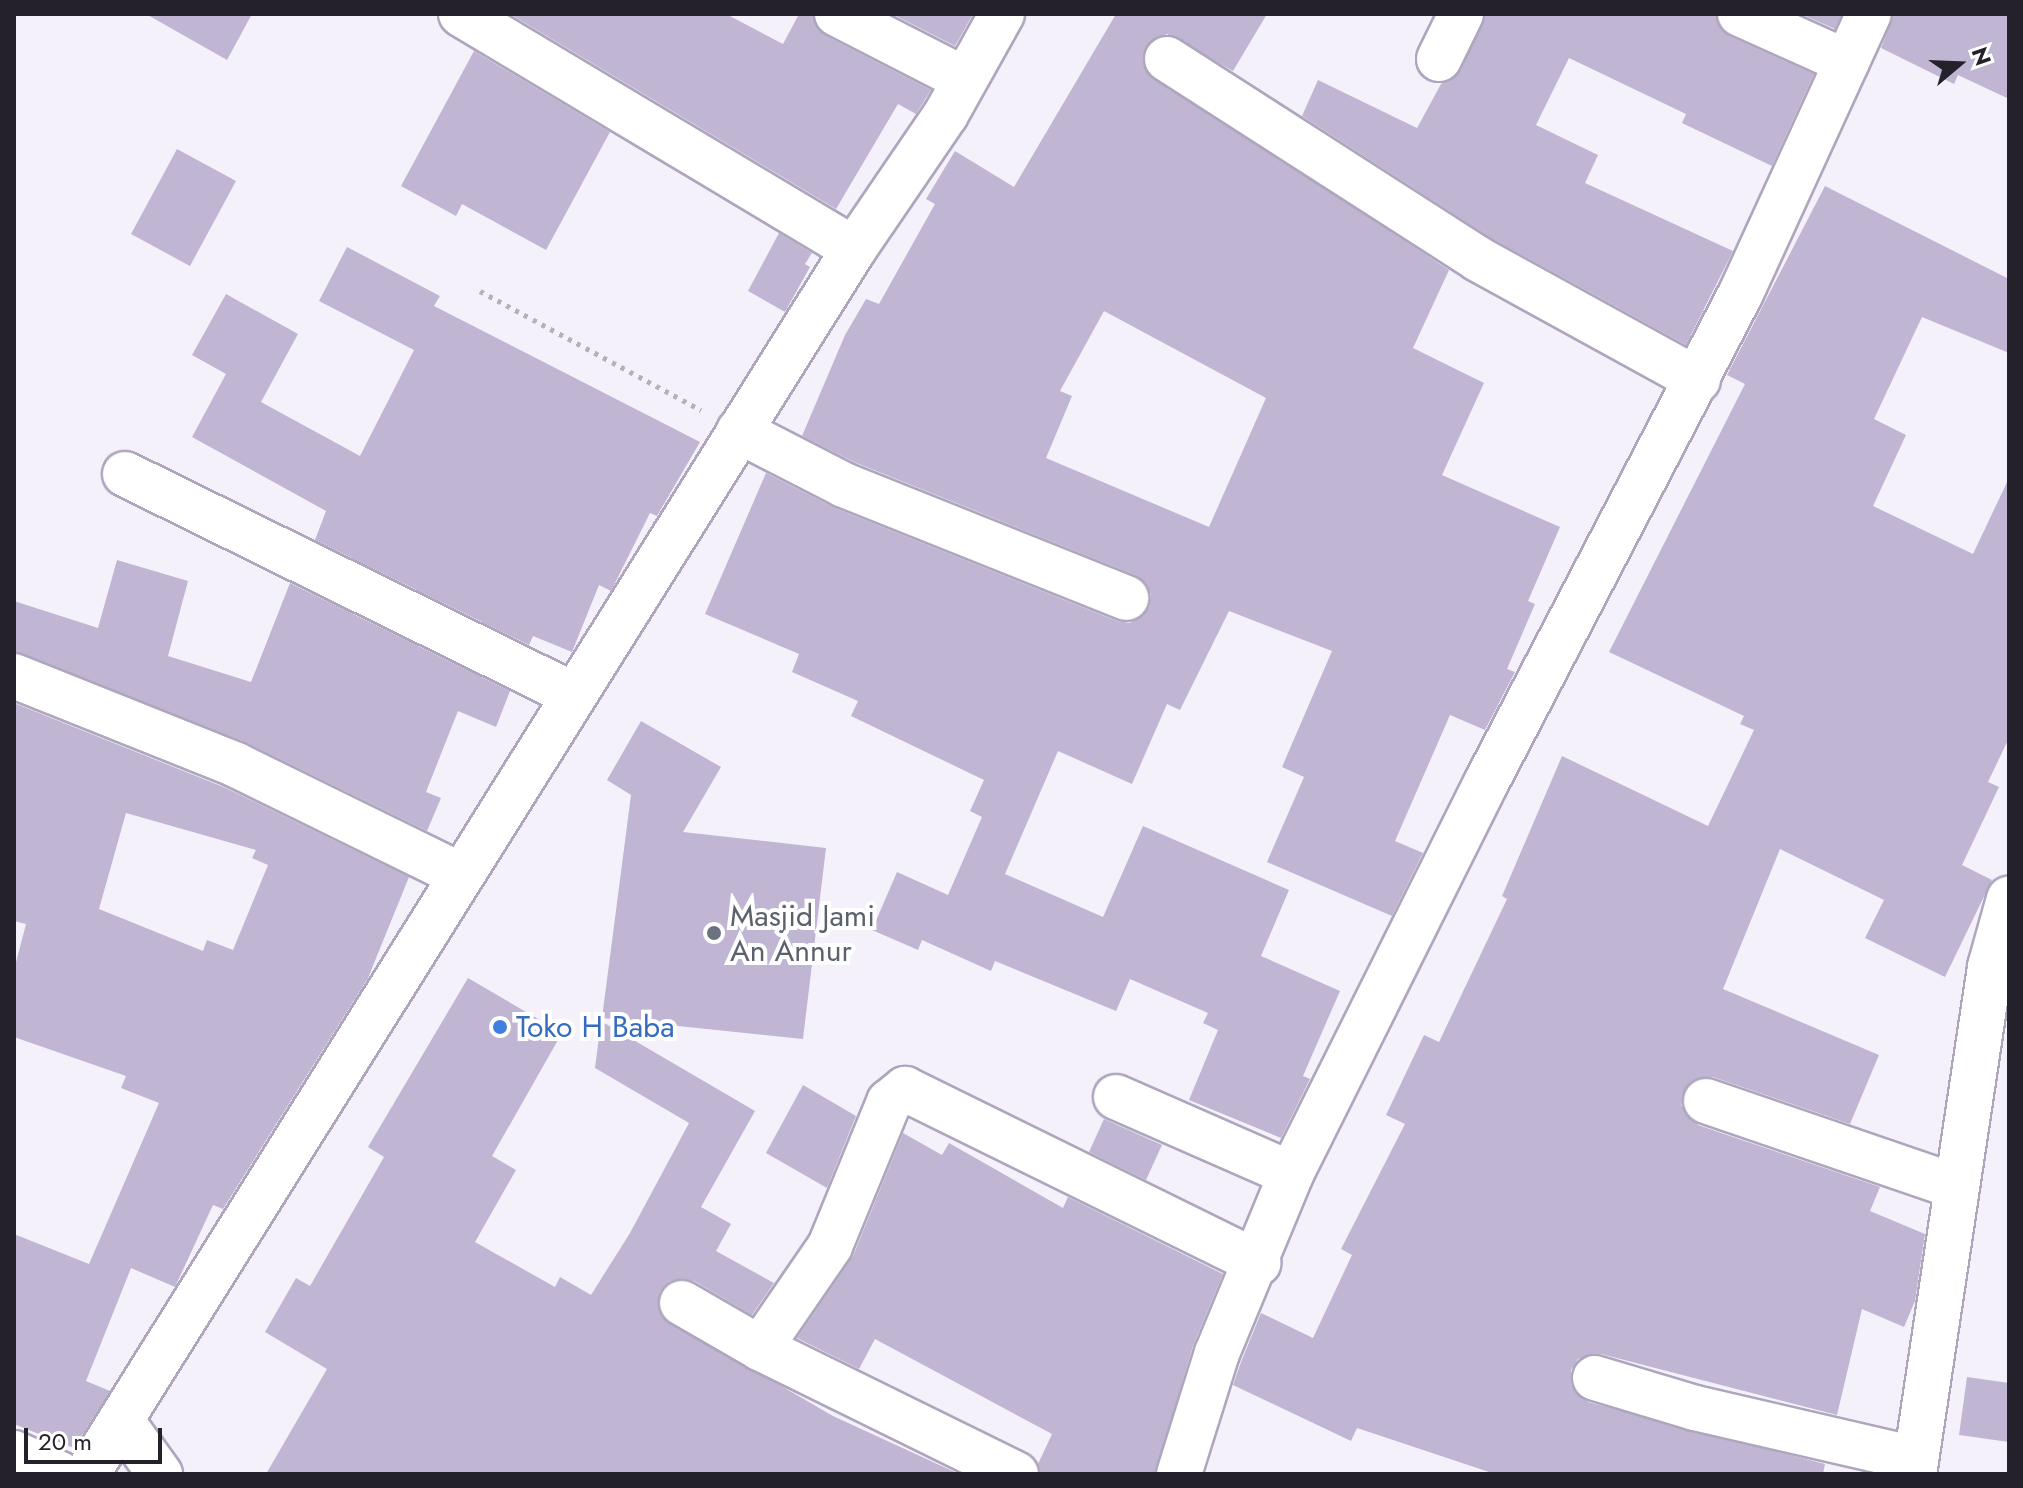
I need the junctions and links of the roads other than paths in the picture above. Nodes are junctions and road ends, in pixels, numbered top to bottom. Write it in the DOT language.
graph roads {
  1 [pos="461,14"];
  2 [pos="837,14"];
  3 [pos="1002,14"];
  4 [pos="1461,14"];
  5 [pos="1740,14"];
  6 [pos="1869,14"];
  7 [pos="1167,59"];
  8 [pos="1439,59"];
  9 [pos="1847,62"];
  10 [pos="964,79"];
  11 [pos="854,249"];
  12 [pos="1698,380"];
  13 [pos="739,431"];
  14 [pos="125,474"];
  15 [pos="1126,598"];
  16 [pos="14,676"];
  17 [pos="574,695"];
  18 [pos="461,875"];
  19 [pos="2009,899"];
  20 [pos="1999,971"];
  21 [pos="1116,1097"];
  22 [pos="1706,1101"];
  23 [pos="1291,1174"];
  24 [pos="1957,1187"];
  25 [pos="1258,1263"];
  26 [pos="682,1303"];
  27 [pos="760,1348"];
  28 [pos="1595,1378"];
  29 [pos="121,1420"];
  30 [pos="14,1453"];
  31 [pos="1915,1467"];
  32 [pos="60,1474"];
  33 [pos="87,1474"];
  34 [pos="160,1474"];
  35 [pos="1016,1474"];
  36 [pos="1179,1474"];
  1 -- 11 [label="street"];
  2 -- 10 [label="street"];
  3 -- 10 [label="street"];
  4 -- 8 [label="street"];
  5 -- 9 [label="street"];
  6 -- 9 [label="street"];
  7 -- 12 [label="street"];
  9 -- 12 [label="street"];
  10 -- 11 [label="street"];
  11 -- 13 [label="street"];
  12 -- 23 [label="street"];
  13 -- 15 [label="street"];
  13 -- 17 [label="street"];
  14 -- 17 [label="street"];
  16 -- 18 [label="street"];
  17 -- 18 [label="street"];
  18 -- 29 [label="street"];
  19 -- 20 [label="street"];
  20 -- 24 [label="street"];
  21 -- 23 [label="street"];
  22 -- 24 [label="street"];
  23 -- 25 [label="street"];
  24 -- 31 [label="street"];
  25 -- 27 [label="street"];
  25 -- 36 [label="street"];
  26 -- 27 [label="street"];
  27 -- 35 [label="street"];
  28 -- 31 [label="street"];
  29 -- 33 [label="street"];
  29 -- 34 [label="street"];
  30 -- 32 [label="street"];
}
